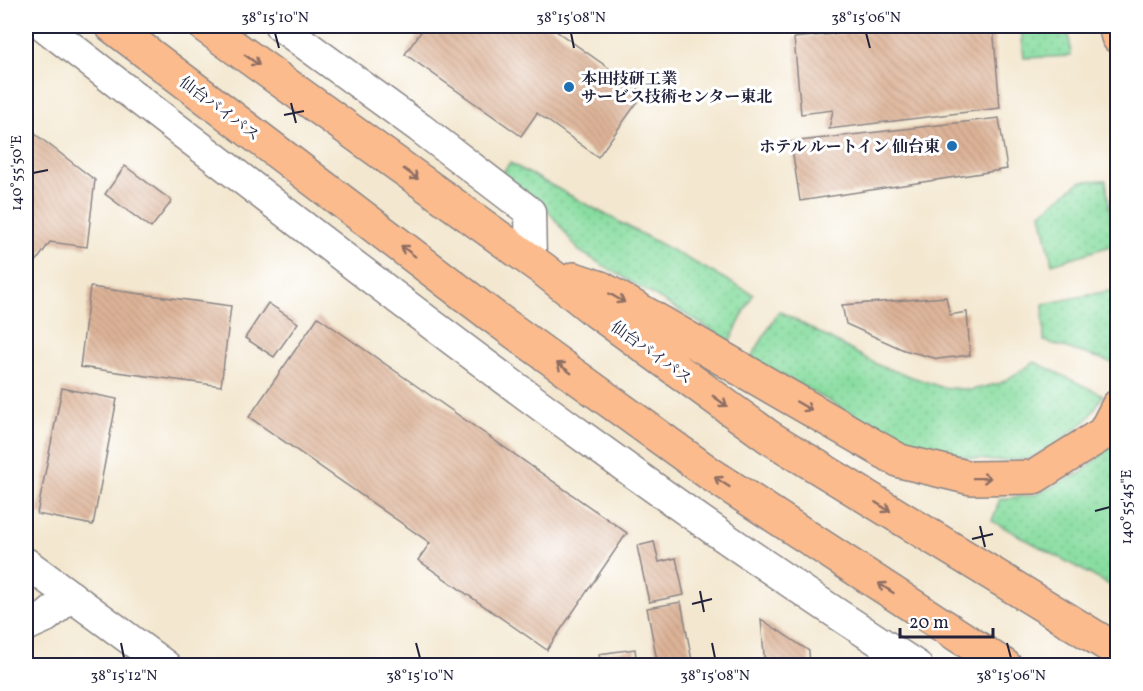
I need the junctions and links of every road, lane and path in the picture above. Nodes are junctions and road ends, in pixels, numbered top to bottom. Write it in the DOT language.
graph roads {
  1 [pos="44,26"];
  2 [pos="112,26"];
  3 [pos="205,26"];
  4 [pos="280,26"];
  5 [pos="1115,26"];
  6 [pos="1118,37"];
  7 [pos="537,264"];
  8 [pos="1118,406"];
  9 [pos="26,563"];
  10 [pos="71,596"];
  11 [pos="26,626"];
  12 [pos="1118,651"];
  13 [pos="166,666"];
  14 [pos="917,666"];
  15 [pos="1005,666"];
  1 -- 14 [label="street"];
  15 -- 2 [label="main road, 仙台バイパス, one-way"];
  3 -- 7 [label="main road, 仙台バイパス, one-way"];
  4 -- 7 [label="street"];
  5 -- 6 [label="main road"];
  7 -- 8 [label="main road, one-way"];
  7 -- 12 [label="main road, 仙台バイパス, one-way"];
  9 -- 10 [label="street"];
  10 -- 11 [label="street"];
  10 -- 13 [label="street"];
}
